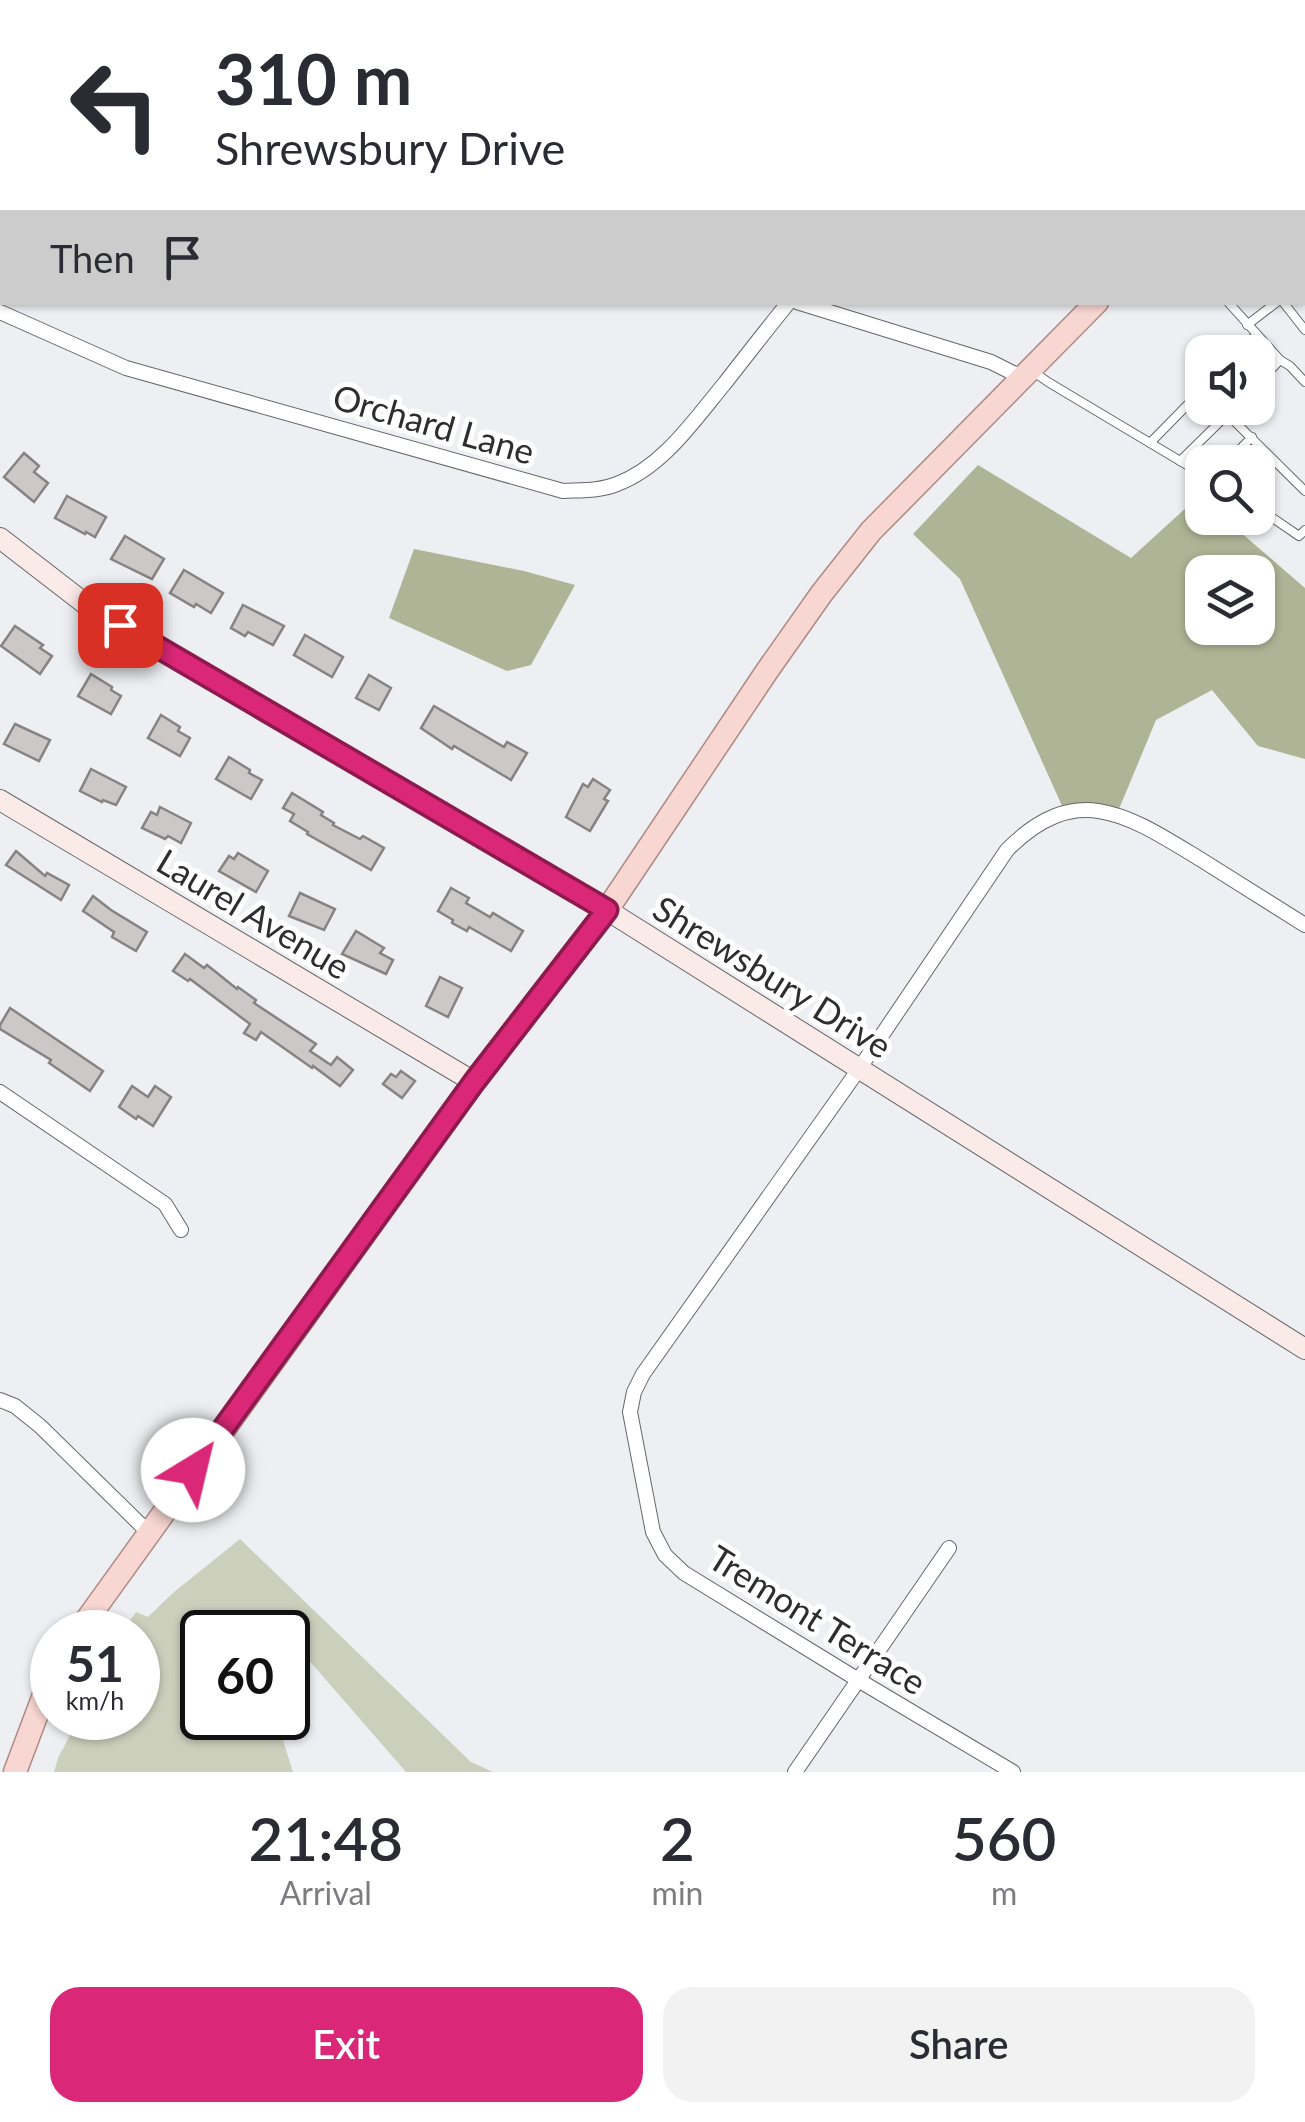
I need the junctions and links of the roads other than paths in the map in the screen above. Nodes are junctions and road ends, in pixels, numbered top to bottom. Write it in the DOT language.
graph roads {
  1 [pos="787,305"];
  2 [pos="807,305"];
  3 [pos="1094,305"];
  4 [pos="1231,305"];
  5 [pos="1276,305"];
  6 [pos="1283,305"];
  7 [pos="0,312"];
  8 [pos="1247,324"];
  9 [pos="1305,330"];
  10 [pos="1256,335"];
  11 [pos="1275,355"];
  12 [pos="1280,360"];
  13 [pos="1275,365"];
  14 [pos="1027,374"];
  15 [pos="1305,382"];
  16 [pos="1185,407"];
  17 [pos="1216,425"];
  18 [pos="1242,425"];
  19 [pos="1252,437"];
  20 [pos="1150,443"];
  21 [pos="1244,445"];
  22 [pos="1180,461"];
  23 [pos="1185,464"];
  24 [pos="1305,491"];
  25 [pos="1275,520"];
  26 [pos="1305,530"];
  27 [pos="0,538"];
  28 [pos="0,800"];
  29 [pos="607,910"];
  30 [pos="1305,925"];
  31 [pos="859,1069"];
  32 [pos="474,1082"];
  33 [pos="0,1092"];
  34 [pos="181,1230"];
  35 [pos="1305,1348"];
  36 [pos="0,1400"];
  37 [pos="148,1532"];
  38 [pos="950,1548"];
  39 [pos="93,1610"];
  40 [pos="860,1681"];
  41 [pos="30,1732"];
  42 [pos="15,1772"];
  43 [pos="795,1772"];
  44 [pos="1013,1772"];
  1 -- 7 [label="street, Orchard Lane"];
  2 -- 14 [label="street"];
  3 -- 14 [label="main road"];
  4 -- 8 [label="lane"];
  5 -- 8 [label="lane"];
  6 -- 9 [label="lane"];
  8 -- 10 [label="lane"];
  11 -- 12 [label="lane"];
  12 -- 13 [label="lane"];
  12 -- 15 [label="lane"];
  14 -- 20 [label="lane"];
  14 -- 29 [label="main road"];
  16 -- 20 [label="lane"];
  17 -- 22 [label="lane"];
  18 -- 19 [label="lane"];
  19 -- 21 [label="lane"];
  19 -- 24 [label="lane"];
  20 -- 22 [label="lane"];
  22 -- 23 [label="lane"];
  25 -- 26 [label="lane"];
  27 -- 29 [label="main road, Shrewsbury Drive"];
  28 -- 32 [label="main road, Laurel Avenue"];
  29 -- 31 [label="main road, Shrewsbury Drive"];
  29 -- 32 [label="main road"];
  30 -- 31 [label="street, Tremont Terrace"];
  31 -- 35 [label="main road, Shrewsbury Drive"];
  31 -- 40 [label="street, Tremont Terrace"];
  32 -- 37 [label="main road"];
  33 -- 34 [label="street"];
  36 -- 37 [label="street"];
  37 -- 39 [label="main road"];
  38 -- 40 [label="street"];
  40 -- 43 [label="street"];
  40 -- 44 [label="street, Tremont Terrace"];
  41 -- 42 [label="main road"];
}
